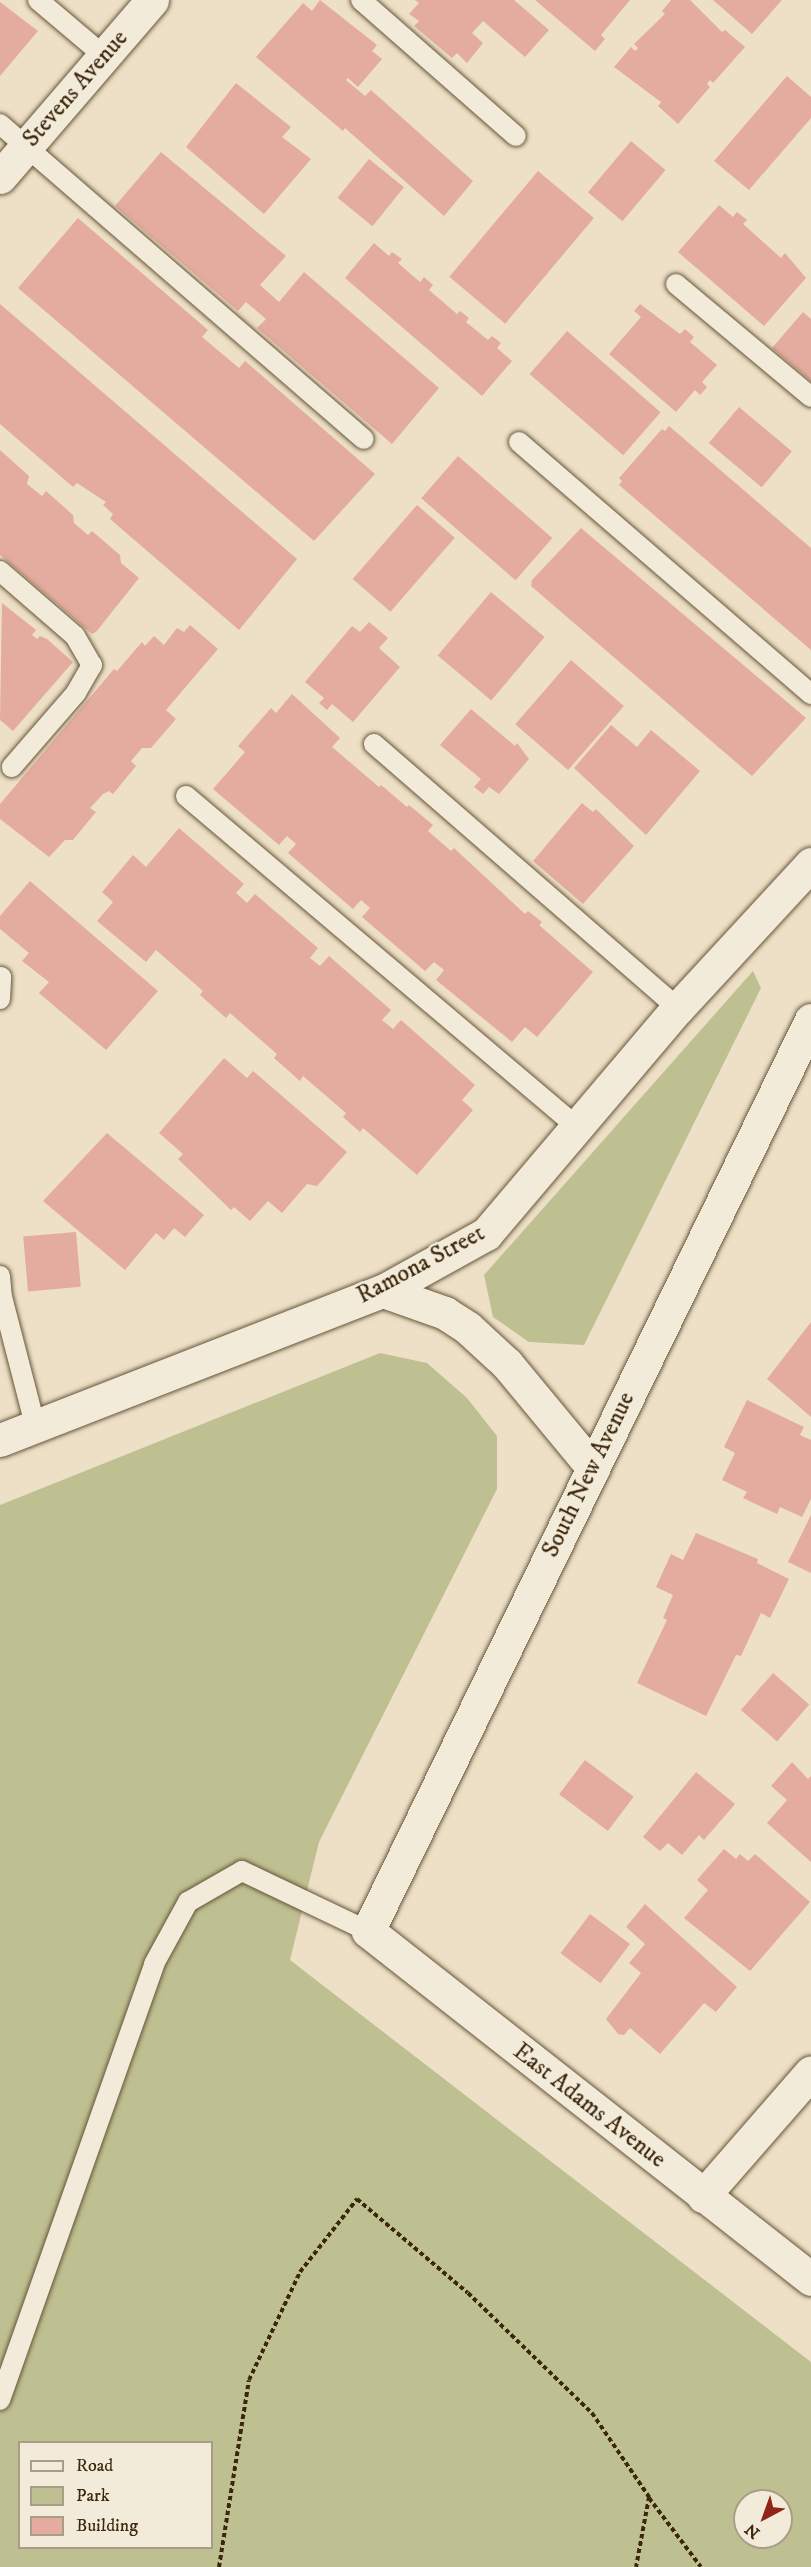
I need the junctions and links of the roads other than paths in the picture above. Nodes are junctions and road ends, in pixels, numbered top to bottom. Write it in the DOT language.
graph roads {
  1 [pos="38,0"];
  2 [pos="152,0"];
  3 [pos="361,0"];
  4 [pos="104,56"];
  5 [pos="0,124"];
  6 [pos="516,136"];
  7 [pos="27,146"];
  8 [pos="0,177"];
  9 [pos="676,284"];
  10 [pos="811,397"];
  11 [pos="364,439"];
  12 [pos="519,442"];
  13 [pos="0,571"];
  14 [pos="811,694"];
  15 [pos="374,744"];
  16 [pos="12,767"];
  17 [pos="186,796"];
  18 [pos="811,864"];
  19 [pos="1,977"];
  20 [pos="0,999"];
  21 [pos="678,1008"];
  22 [pos="811,1020"];
  23 [pos="576,1126"];
  24 [pos="0,1276"];
  25 [pos="383,1291"];
  26 [pos="36,1428"];
  27 [pos="0,1440"];
  28 [pos="593,1468"];
  29 [pos="368,1931"];
  30 [pos="811,2072"];
  31 [pos="703,2196"];
  32 [pos="811,2279"];
  33 [pos="0,2400"];
  1 -- 4 [label="lane"];
  2 -- 4 [label="street, Stevens Avenue"];
  3 -- 6 [label="lane"];
  4 -- 7 [label="street, Stevens Avenue"];
  5 -- 7 [label="lane"];
  7 -- 8 [label="street, Stevens Avenue"];
  7 -- 11 [label="lane"];
  9 -- 10 [label="lane"];
  12 -- 14 [label="lane"];
  13 -- 16 [label="lane"];
  15 -- 21 [label="lane"];
  17 -- 23 [label="lane"];
  18 -- 21 [label="street, Ramona Street"];
  19 -- 20 [label="lane"];
  21 -- 23 [label="street, Ramona Street"];
  22 -- 28 [label="street, South New Avenue"];
  23 -- 25 [label="street, Ramona Street"];
  24 -- 26 [label="lane"];
  25 -- 26 [label="street, Ramona Street"];
  25 -- 28 [label="street"];
  26 -- 27 [label="street, Ramona Street"];
  28 -- 29 [label="street, South New Avenue"];
  29 -- 31 [label="street, East Adams Avenue"];
  29 -- 33 [label="lane"];
  30 -- 31 [label="street"];
  31 -- 32 [label="street, East Adams Avenue"];
}
